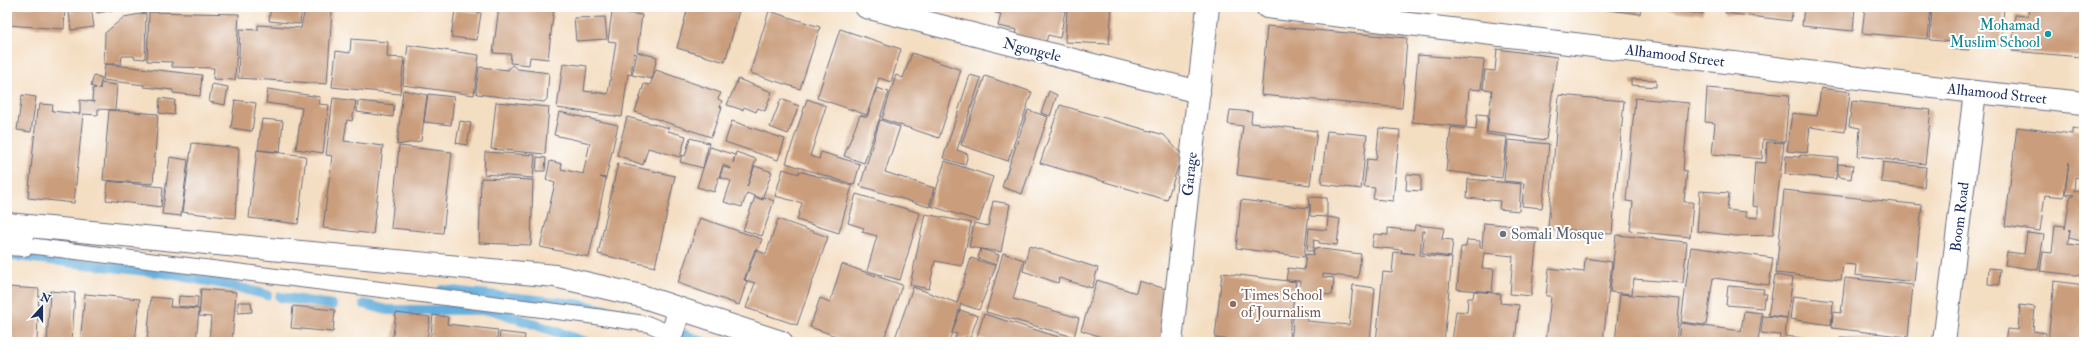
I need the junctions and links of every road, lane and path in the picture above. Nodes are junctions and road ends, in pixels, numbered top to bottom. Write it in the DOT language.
graph roads {
  1 [pos="866,7"];
  2 [pos="1208,7"];
  3 [pos="1266,7"];
  4 [pos="1199,92"];
  5 [pos="1975,92"];
  6 [pos="2084,103"];
  7 [pos="7,225"];
  8 [pos="16,245"];
  9 [pos="680,309"];
  10 [pos="671,338"];
  11 [pos="781,342"];
  12 [pos="1171,342"];
  13 [pos="1944,342"];
  1 -- 4 [label="street, Ngongele"];
  2 -- 4 [label="street, Garage"];
  3 -- 5 [label="street, Alhamood Street"];
  4 -- 12 [label="street, Garage"];
  5 -- 6 [label="street, Alhamood Street"];
  5 -- 13 [label="street, Boom Road"];
  7 -- 8 [label="street"];
  7 -- 9 [label="street"];
  8 -- 10 [label="lane"];
  9 -- 10 [label="street"];
  9 -- 11 [label="street"];
}
